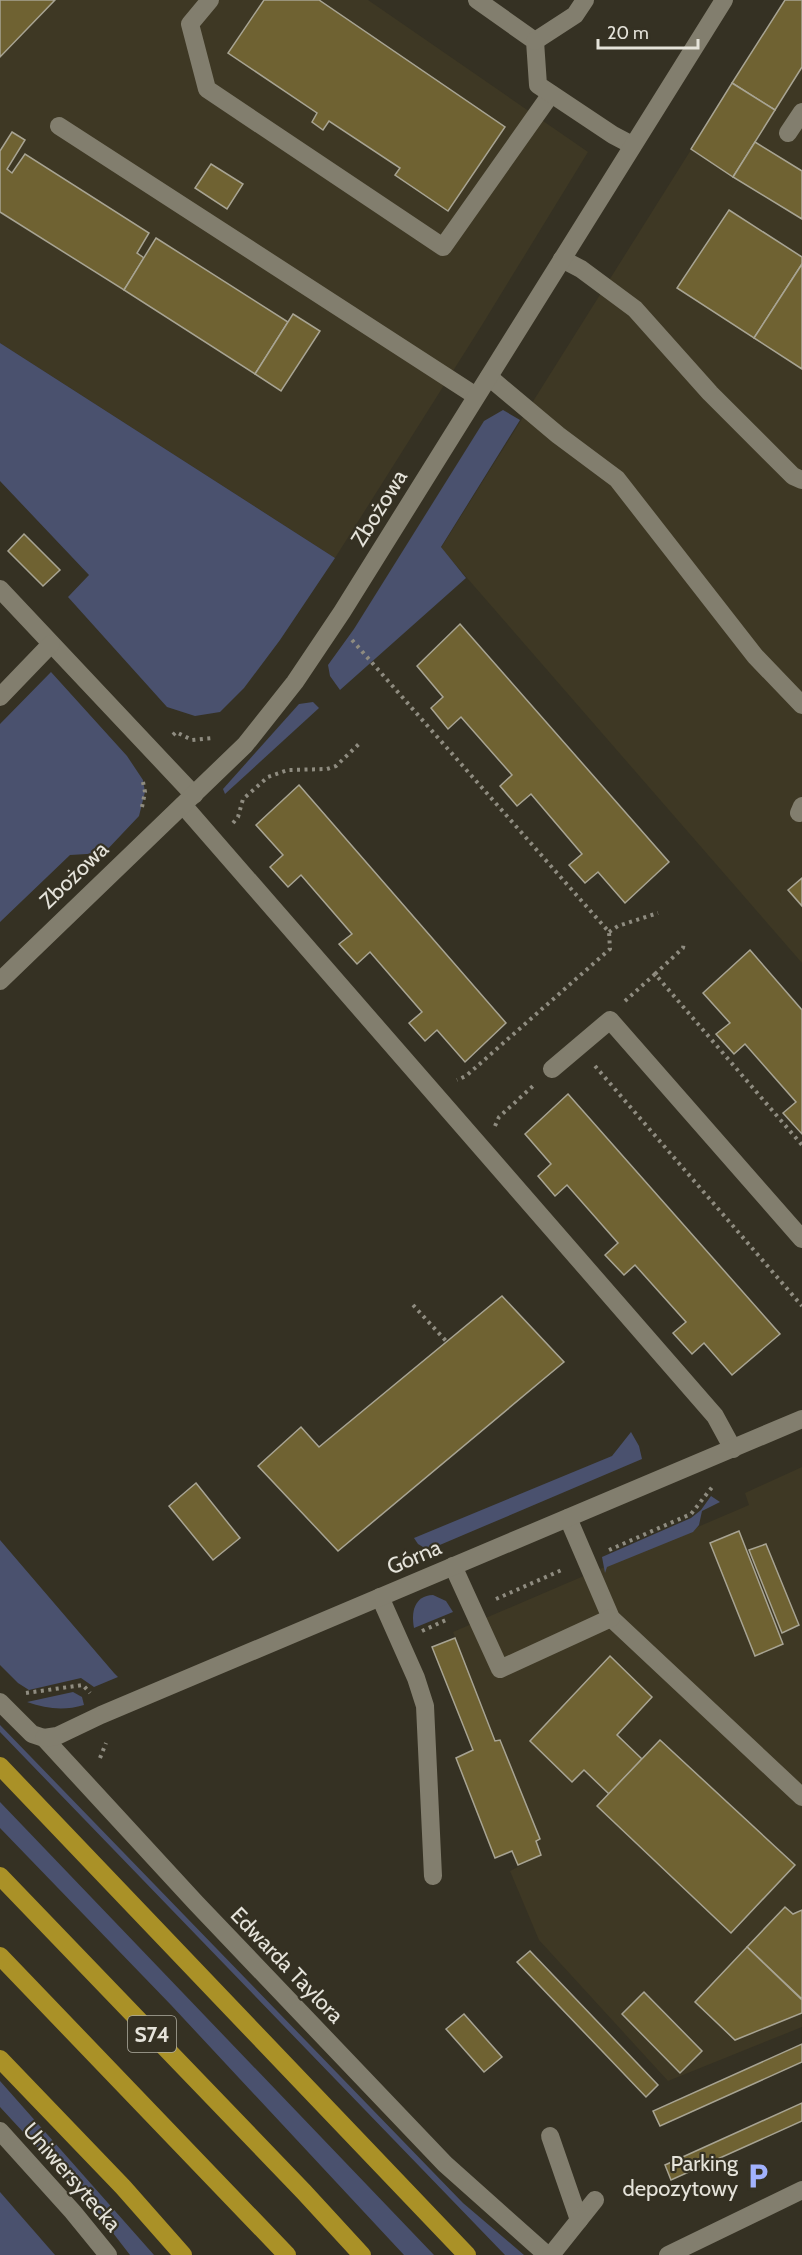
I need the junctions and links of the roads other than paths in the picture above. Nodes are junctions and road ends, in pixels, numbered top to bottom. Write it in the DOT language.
graph roads {
  1 [pos="210,0"];
  2 [pos="477,0"];
  3 [pos="585,0"];
  4 [pos="724,0"];
  5 [pos="534,41"];
  6 [pos="552,94"];
  7 [pos="802,112"];
  8 [pos="59,126"];
  9 [pos="788,133"];
  10 [pos="632,145"];
  11 [pos="562,259"];
  12 [pos="489,376"];
  13 [pos="476,396"];
  14 [pos="802,480"];
  15 [pos="0,589"];
  16 [pos="51,644"];
  17 [pos="0,697"];
  18 [pos="802,705"];
  19 [pos="188,800"];
  20 [pos="0,981"];
  21 [pos="552,1069"];
  22 [pos="802,1239"];
  23 [pos="802,1419"];
  24 [pos="733,1449"];
  25 [pos="568,1518"];
  26 [pos="453,1566"];
  27 [pos="380,1598"];
  28 [pos="611,1618"];
  29 [pos="0,1702"];
  30 [pos="44,1738"];
  31 [pos="0,1766"];
  32 [pos="802,1797"];
  33 [pos="0,1876"];
  34 [pos="434,1876"];
  35 [pos="0,1956"];
  36 [pos="0,2059"];
  37 [pos="0,2131"];
  38 [pos="550,2136"];
  39 [pos="802,2190"];
  40 [pos="595,2200"];
  41 [pos="579,2220"];
  42 [pos="108,2255"];
  43 [pos="183,2255"];
  44 [pos="287,2255"];
  45 [pos="362,2255"];
  46 [pos="467,2255"];
  47 [pos="549,2255"];
  48 [pos="668,2255"];
  1 -- 6 [label="street"];
  2 -- 5 [label="street"];
  3 -- 5 [label="street"];
  4 -- 10 [label="street, Zbożowa"];
  5 -- 6 [label="street"];
  6 -- 10 [label="street"];
  7 -- 9 [label="street"];
  8 -- 13 [label="street"];
  10 -- 11 [label="street, Zbożowa"];
  11 -- 12 [label="street, Zbożowa"];
  11 -- 14 [label="street"];
  12 -- 13 [label="street, Zbożowa"];
  12 -- 18 [label="street"];
  13 -- 19 [label="street, Zbożowa"];
  15 -- 16 [label="street"];
  16 -- 17 [label="street"];
  16 -- 19 [label="street"];
  19 -- 20 [label="street, Zbożowa"];
  19 -- 24 [label="street"];
  21 -- 22 [label="street"];
  23 -- 24 [label="street, Górna"];
  24 -- 25 [label="street, Górna"];
  25 -- 26 [label="street, Górna"];
  25 -- 28 [label="street"];
  26 -- 27 [label="street, Górna"];
  26 -- 28 [label="street"];
  27 -- 30 [label="street, Górna"];
  27 -- 34 [label="street"];
  28 -- 32 [label="street"];
  29 -- 30 [label="street, Edwarda Taylora"];
  30 -- 47 [label="street, Edwarda Taylora"];
  31 -- 46 [label="highway"];
  33 -- 45 [label="highway, S74"];
  35 -- 44 [label="highway, S74"];
  36 -- 43 [label="highway"];
  37 -- 42 [label="street, Uniwersytecka"];
  38 -- 41 [label="street"];
  39 -- 48 [label="street"];
  40 -- 41 [label="street"];
  41 -- 47 [label="street"];
}
